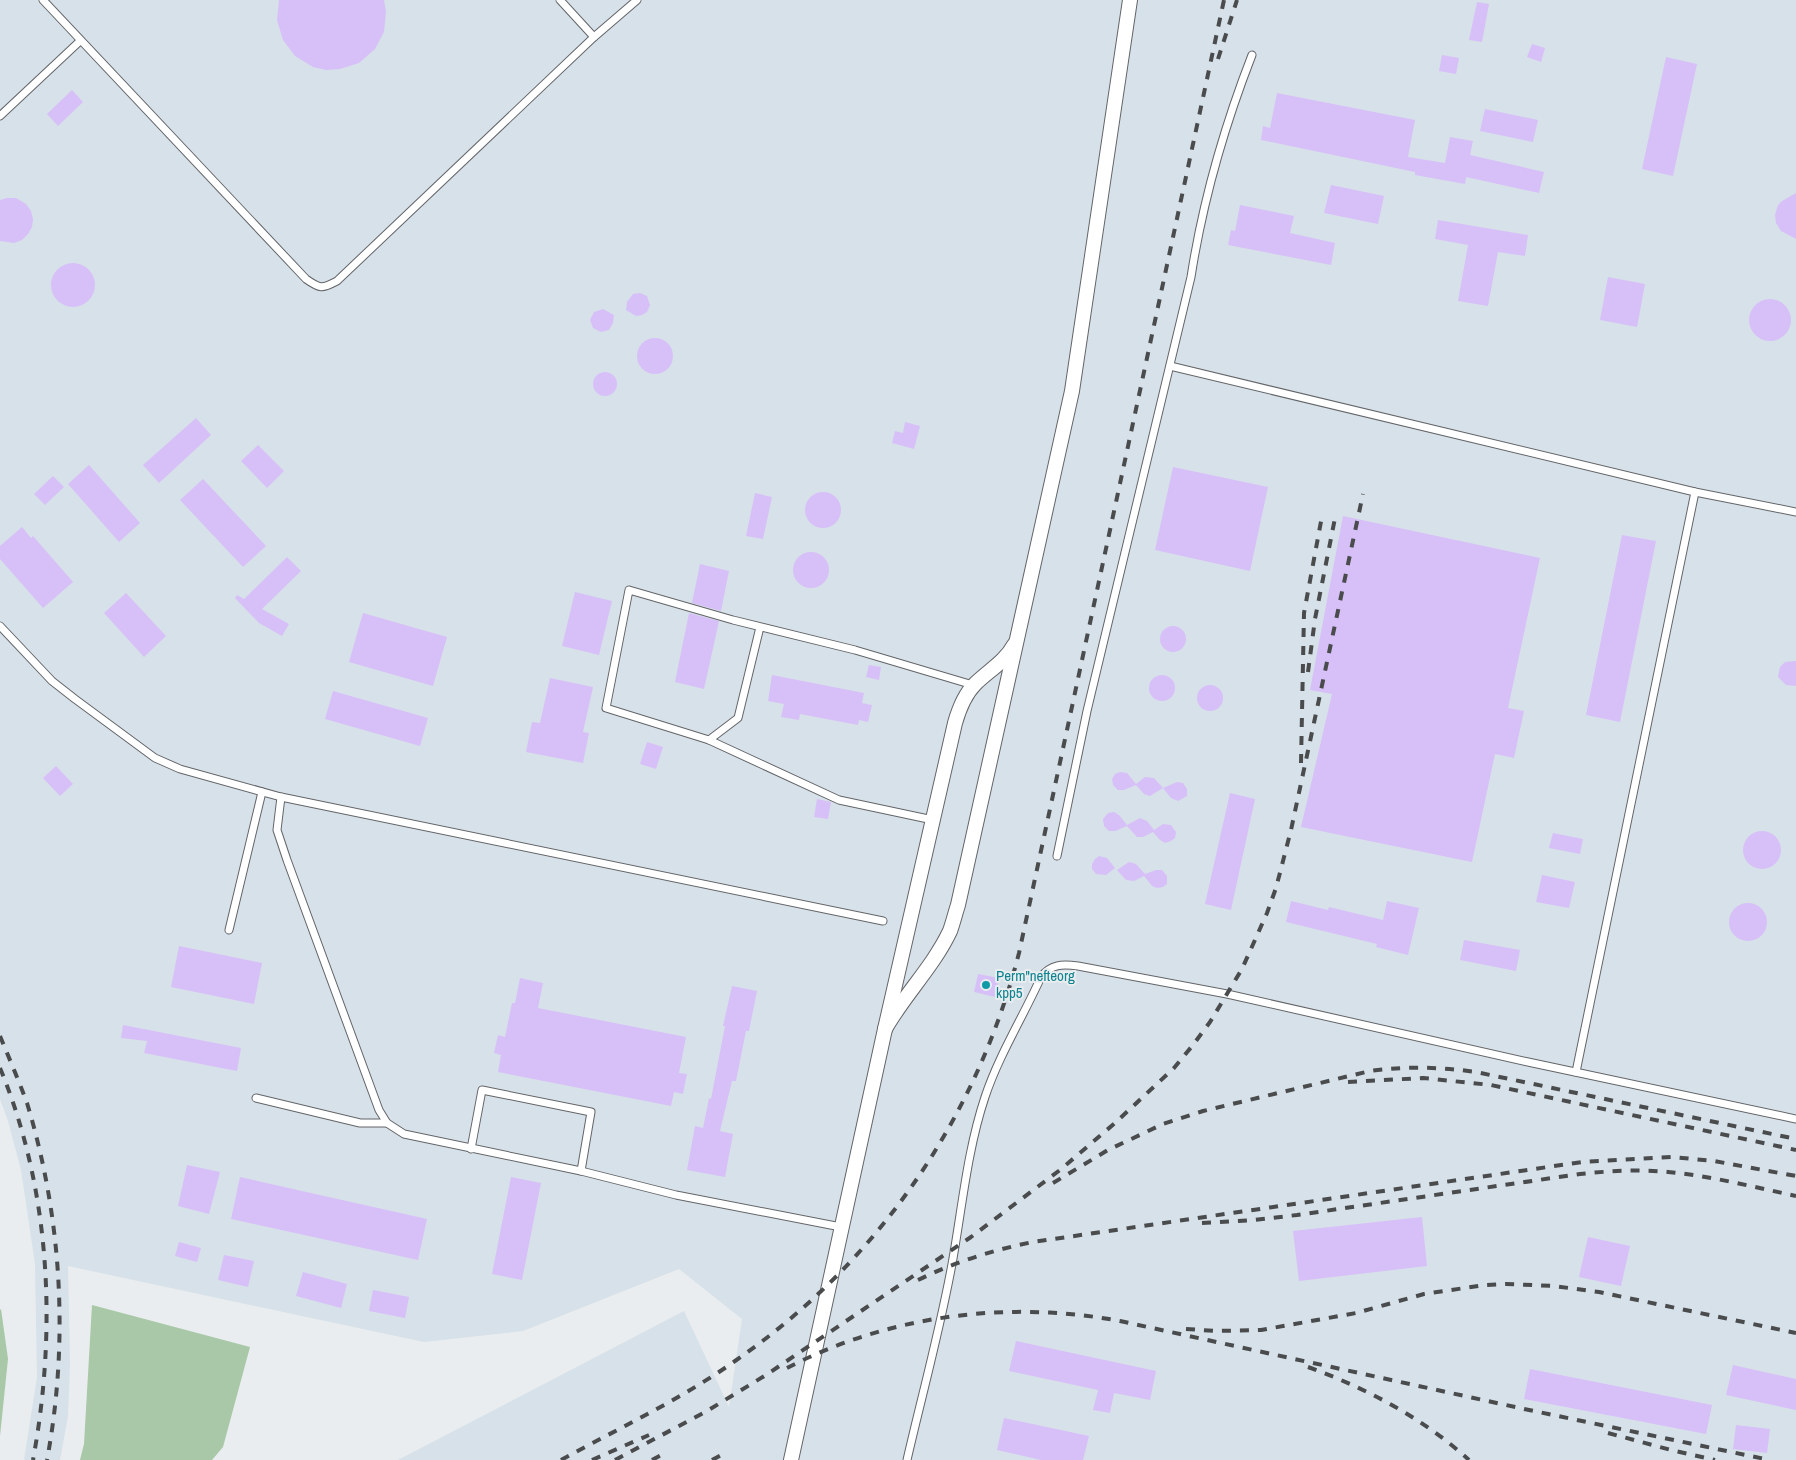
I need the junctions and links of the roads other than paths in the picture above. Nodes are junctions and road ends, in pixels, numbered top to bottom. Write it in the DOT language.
graph roads {
  1 [pos="43,0"];
  2 [pos="560,0"];
  3 [pos="637,0"];
  4 [pos="1130,0"];
  5 [pos="594,37"];
  6 [pos="80,40"];
  7 [pos="1252,55"];
  8 [pos="0,116"];
  9 [pos="1170,366"];
  10 [pos="1695,492"];
  11 [pos="1796,512"];
  12 [pos="0,626"];
  13 [pos="760,627"];
  14 [pos="1018,638"];
  15 [pos="974,686"];
  16 [pos="709,740"];
  17 [pos="262,792"];
  18 [pos="281,797"];
  19 [pos="933,820"];
  20 [pos="1057,856"];
  21 [pos="883,920"];
  22 [pos="229,930"];
  23 [pos="885,1029"];
  24 [pos="1576,1072"];
  25 [pos="256,1098"];
  26 [pos="1796,1119"];
  27 [pos="387,1123"];
  28 [pos="471,1149"];
  29 [pos="581,1171"];
  30 [pos="841,1227"];
  31 [pos="791,1460"];
  32 [pos="907,1460"];
  1 -- 6 [label="lane"];
  2 -- 5 [label="lane"];
  3 -- 5 [label="lane"];
  4 -- 14 [label="street"];
  5 -- 6 [label="lane"];
  6 -- 8 [label="lane"];
  7 -- 9 [label="lane"];
  9 -- 10 [label="lane"];
  9 -- 20 [label="lane"];
  10 -- 11 [label="lane"];
  10 -- 24 [label="lane"];
  12 -- 17 [label="lane"];
  13 -- 15 [label="lane"];
  13 -- 16 [label="lane"];
  13 -- 16 [label="lane"];
  14 -- 15 [label="street"];
  14 -- 23 [label="street"];
  15 -- 19 [label="street"];
  16 -- 19 [label="lane"];
  17 -- 18 [label="lane"];
  17 -- 22 [label="lane"];
  18 -- 21 [label="lane"];
  18 -- 27 [label="lane"];
  19 -- 23 [label="street"];
  23 -- 30 [label="street"];
  24 -- 26 [label="lane"];
  24 -- 32 [label="lane"];
  25 -- 27 [label="lane"];
  27 -- 28 [label="lane"];
  28 -- 29 [label="lane"];
  28 -- 29 [label="lane"];
  29 -- 30 [label="lane"];
  30 -- 31 [label="street"];
}
